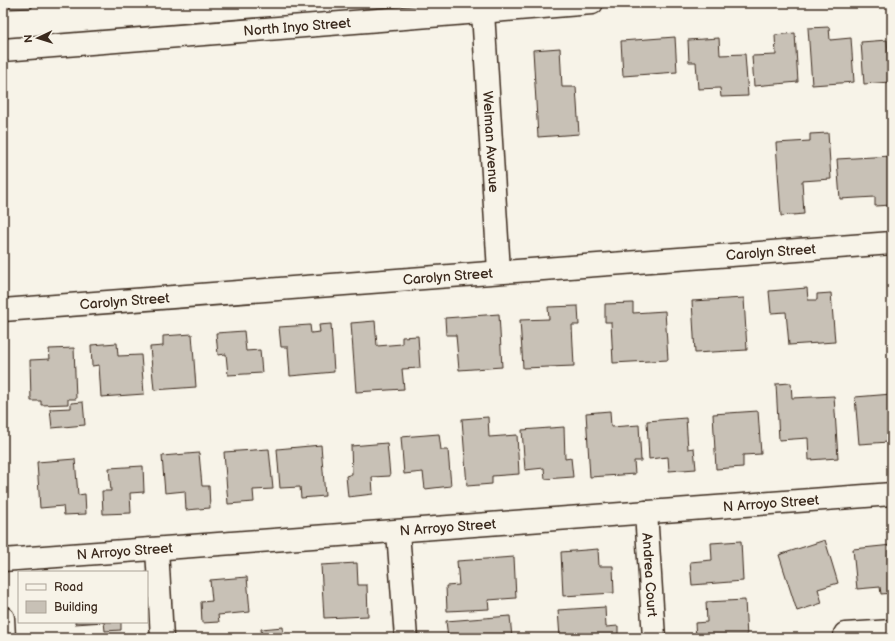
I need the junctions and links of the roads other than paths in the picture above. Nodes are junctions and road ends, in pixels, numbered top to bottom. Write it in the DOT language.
graph roads {
  1 [pos="592,3"];
  2 [pos="483,12"];
  3 [pos="3,50"];
  4 [pos="892,243"];
  5 [pos="499,271"];
  6 [pos="3,310"];
  7 [pos="892,494"];
  8 [pos="646,512"];
  9 [pos="398,532"];
  10 [pos="156,549"];
  11 [pos="3,560"];
  12 [pos="3,618"];
  13 [pos="892,631"];
  14 [pos="845,634"];
  15 [pos="4,638"];
  16 [pos="162,638"];
  17 [pos="406,638"];
  18 [pos="654,638"];
  1 -- 2 [label="street, North Inyo Street"];
  2 -- 3 [label="street, North Inyo Street"];
  2 -- 5 [label="street, Welman Avenue"];
  4 -- 5 [label="street, Carolyn Street"];
  5 -- 6 [label="street, Carolyn Street"];
  7 -- 8 [label="street, N Arroyo Street"];
  8 -- 9 [label="street, N Arroyo Street"];
  8 -- 18 [label="street, Andrea Court"];
  9 -- 10 [label="street, N Arroyo Street"];
  9 -- 17 [label="street"];
  10 -- 11 [label="street, N Arroyo Street"];
  10 -- 16 [label="street"];
  12 -- 15 [label="street"];
  13 -- 14 [label="street"];
}
